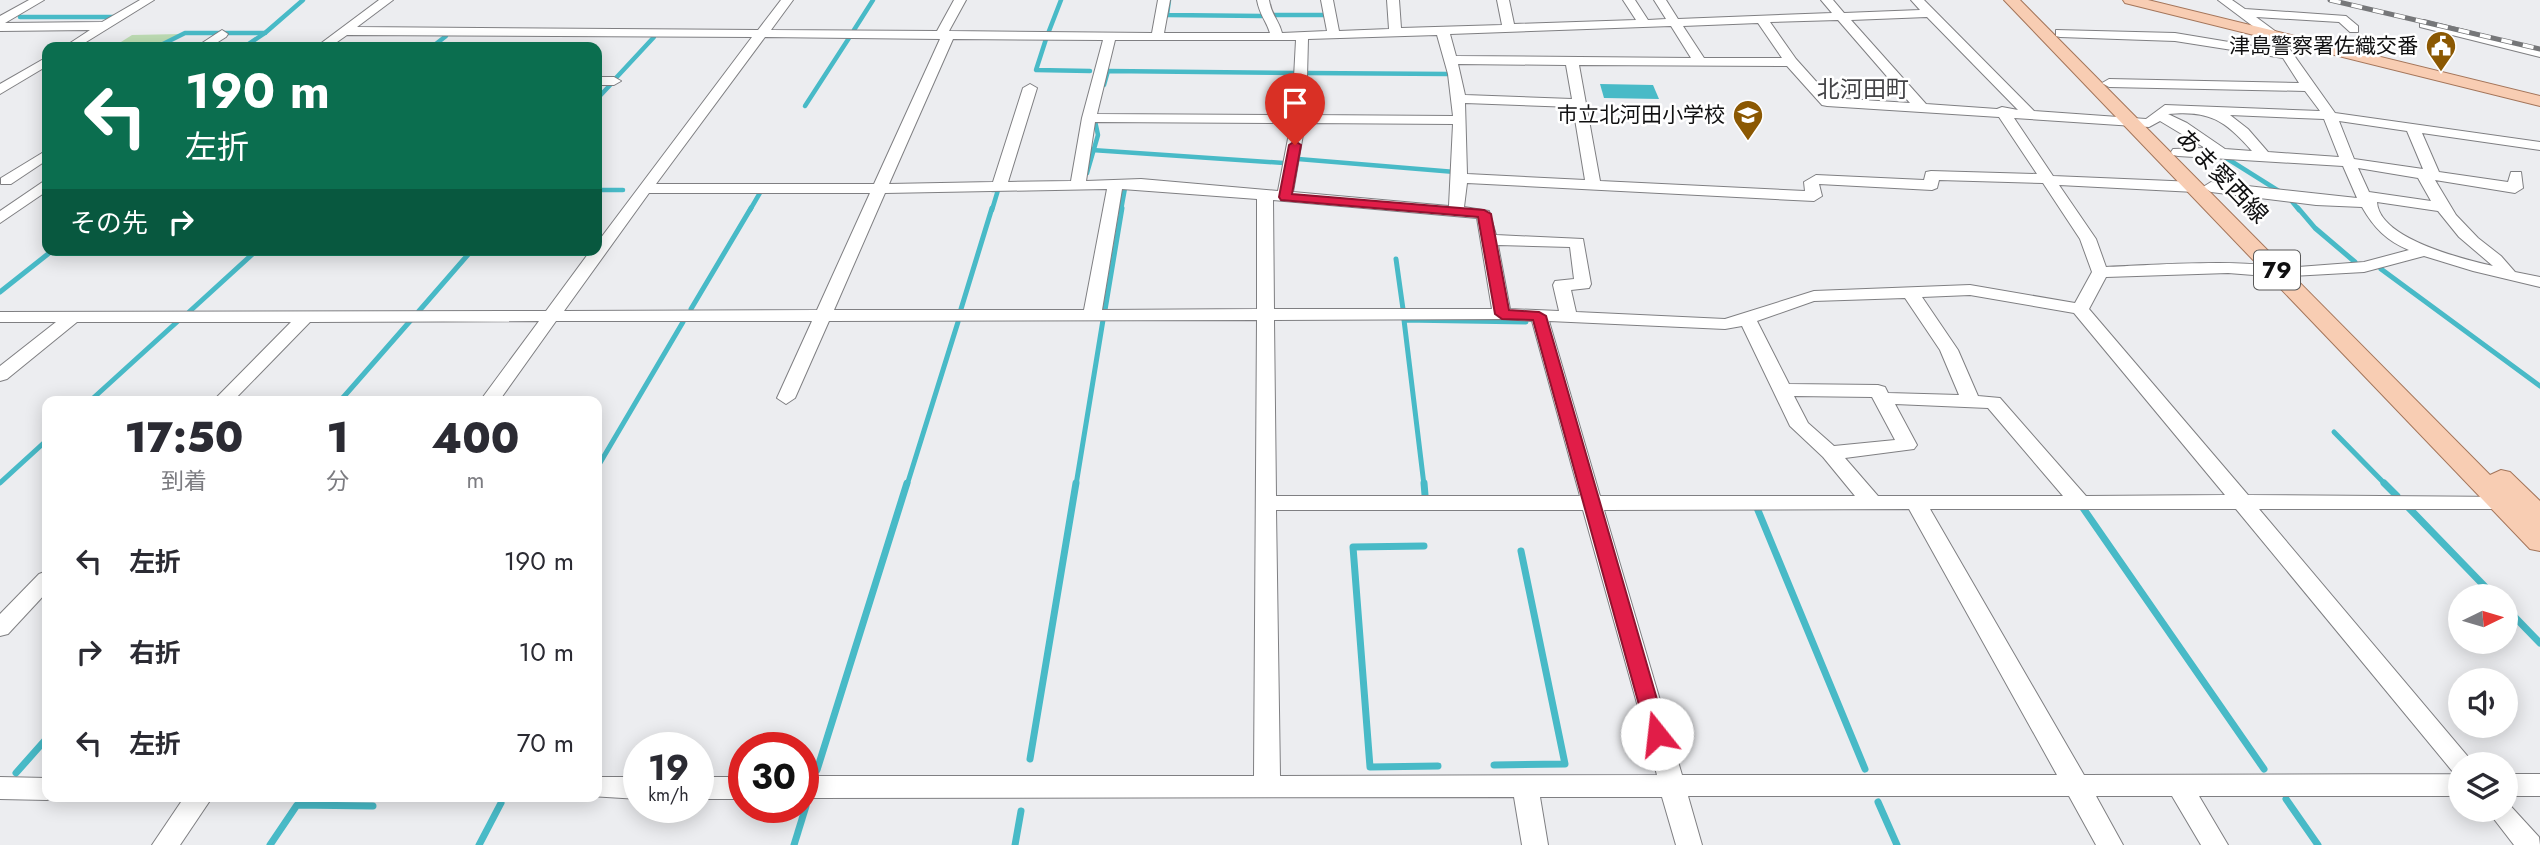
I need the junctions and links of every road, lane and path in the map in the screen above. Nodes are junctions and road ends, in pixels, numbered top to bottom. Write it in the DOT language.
graph roads {
  1 [pos="38,0"];
  2 [pos="148,0"];
  3 [pos="387,0"];
  4 [pos="787,0"];
  5 [pos="960,0"];
  6 [pos="1164,0"];
  7 [pos="1264,0"];
  8 [pos="1327,0"];
  9 [pos="1393,0"];
  10 [pos="1503,0"];
  11 [pos="1629,0"];
  12 [pos="1660,0"];
  13 [pos="1827,0"];
  14 [pos="1917,0"];
  15 [pos="2011,0"];
  16 [pos="2028,0"];
  17 [pos="2130,0"];
  18 [pos="2224,0"];
  19 [pos="1932,13"];
  20 [pos="2245,13"];
  21 [pos="1842,16"];
  22 [pos="1761,18"];
  23 [pos="1673,21"];
  24 [pos="1,22"];
  25 [pos="1643,22"];
  26 [pos="2424,24"];
  27 [pos="104,26"];
  28 [pos="1509,28"];
  29 [pos="2354,29"];
  30 [pos="1442,30"];
  31 [pos="345,31"];
  32 [pos="1395,31"];
  33 [pos="556,32"];
  34 [pos="2060,33"];
  35 [pos="222,34"];
  36 [pos="761,34"];
  37 [pos="1334,34"];
  38 [pos="945,35"];
  39 [pos="1303,35"];
  40 [pos="1110,36"];
  41 [pos="1157,36"];
  42 [pos="1277,36"];
  43 [pos="2275,37"];
  44 [pos="78,42"];
  45 [pos="210,42"];
  46 [pos="329,42"];
  47 [pos="545,42"];
  48 [pos="2540,53"];
  49 [pos="2288,55"];
  50 [pos="1453,60"];
  51 [pos="1572,61"];
  52 [pos="1700,61"];
  53 [pos="1791,62"];
  54 [pos="42,64"];
  55 [pos="0,78"];
  56 [pos="20,78"];
  57 [pos="42,78"];
  58 [pos="602,81"];
  59 [pos="614,81"];
  60 [pos="2109,83"];
  61 [pos="2308,87"];
  62 [pos="1030,88"];
  63 [pos="0,90"];
  64 [pos="1457,99"];
  65 [pos="2540,101"];
  66 [pos="1581,103"];
  67 [pos="1920,106"];
  68 [pos="2003,111"];
  69 [pos="2215,111"];
  70 [pos="2028,113"];
  71 [pos="2330,116"];
  72 [pos="1089,118"];
  73 [pos="1299,118"];
  74 [pos="1460,120"];
  75 [pos="2147,120"];
  76 [pos="2413,128"];
  77 [pos="2540,146"];
  78 [pos="2178,152"];
  79 [pos="2221,153"];
  80 [pos="2263,155"];
  81 [pos="42,157"];
  82 [pos="2347,162"];
  83 [pos="2428,175"];
  84 [pos="2515,175"];
  85 [pos="1461,178"];
  86 [pos="2048,179"];
  87 [pos="3,181"];
  88 [pos="42,184"];
  89 [pos="1593,185"];
  90 [pos="1115,186"];
  91 [pos="999,187"];
  92 [pos="1077,187"];
  93 [pos="2203,187"];
  94 [pos="42,188"];
  95 [pos="645,188"];
  96 [pos="882,189"];
  97 [pos="1265,195"];
  98 [pos="1285,197"];
  99 [pos="2368,200"];
  100 [pos="2441,207"];
  101 [pos="1456,212"];
  102 [pos="0,218"];
  103 [pos="1489,240"];
  104 [pos="602,247"];
  105 [pos="2425,251"];
  106 [pos="595,256"];
  107 [pos="2100,272"];
  108 [pos="2288,272"];
  109 [pos="2508,274"];
  110 [pos="2538,283"];
  111 [pos="1910,292"];
  112 [pos="2080,309"];
  113 [pos="1502,314"];
  114 [pos="552,315"];
  115 [pos="824,316"];
  116 [pos="1092,316"];
  117 [pos="1264,316"];
  118 [pos="1539,316"];
  119 [pos="0,317"];
  120 [pos="74,317"];
  121 [pos="305,317"];
  122 [pos="1569,318"];
  123 [pos="1748,321"];
  124 [pos="0,376"];
  125 [pos="1782,390"];
  126 [pos="227,396"];
  127 [pos="493,396"];
  128 [pos="786,398"];
  129 [pos="1882,398"];
  130 [pos="1970,399"];
  131 [pos="1830,453"];
  132 [pos="1872,502"];
  133 [pos="1916,502"];
  134 [pos="2080,502"];
  135 [pos="2240,502"];
  136 [pos="2501,502"];
  137 [pos="1265,503"];
  138 [pos="1591,503"];
  139 [pos="2540,517"];
  140 [pos="2540,542"];
  141 [pos="42,584"];
  142 [pos="0,628"];
  143 [pos="2451,752"];
  144 [pos="2448,785"];
  145 [pos="2518,785"];
  146 [pos="2540,785"];
  147 [pos="1525,786"];
  148 [pos="1672,786"];
  149 [pos="1267,787"];
  150 [pos="2077,787"];
  151 [pos="2180,787"];
  152 [pos="0,788"];
  153 [pos="602,788"];
  154 [pos="623,788"];
  155 [pos="819,788"];
  156 [pos="42,789"];
  157 [pos="196,802"];
  158 [pos="2510,822"];
  159 [pos="165,845"];
  160 [pos="1535,845"];
  161 [pos="1689,845"];
  162 [pos="2110,845"];
  163 [pos="2215,845"];
  164 [pos="2529,845"];
  1 -- 24 [label="street"];
  2 -- 27 [label="street"];
  3 -- 31 [label="street"];
  4 -- 36 [label="street"];
  5 -- 38 [label="street"];
  6 -- 41 [label="street"];
  7 -- 42 [label="street"];
  8 -- 37 [label="street"];
  9 -- 32 [label="street"];
  10 -- 28 [label="street"];
  11 -- 25 [label="street"];
  12 -- 23 [label="street"];
  13 -- 21 [label="street"];
  14 -- 19 [label="street"];
  15 -- 75 [label="main road, あま愛西線 / 79"];
  16 -- 34 [label="main road, あま愛西線 / 79"];
  17 -- 43 [label="main road"];
  18 -- 20 [label="street"];
  19 -- 21 [label="street"];
  19 -- 70 [label="street"];
  20 -- 29 [label="street"];
  20 -- 43 [label="street"];
  21 -- 22 [label="street"];
  21 -- 67 [label="street"];
  22 -- 23 [label="street"];
  22 -- 53 [label="street"];
  23 -- 25 [label="street"];
  23 -- 52 [label="street"];
  24 -- 27 [label="street"];
  25 -- 28 [label="street"];
  26 -- 48 [label="street"];
  27 -- 44 [label="street"];
  28 -- 30 [label="street"];
  30 -- 32 [label="street"];
  30 -- 50 [label="street"];
  31 -- 33 [label="street"];
  31 -- 46 [label="street"];
  32 -- 37 [label="street"];
  33 -- 36 [label="street"];
  33 -- 47 [label="street"];
  34 -- 49 [label="street"];
  34 -- 60 [label="main road, あま愛西線 / 79"];
  35 -- 45 [label="street"];
  36 -- 38 [label="street"];
  36 -- 95 [label="street"];
  37 -- 39 [label="street"];
  38 -- 40 [label="street"];
  38 -- 96 [label="street"];
  39 -- 42 [label="street"];
  39 -- 73 [label="street"];
  40 -- 41 [label="street"];
  40 -- 72 [label="street"];
  41 -- 42 [label="street"];
  43 -- 49 [label="street"];
  43 -- 65 [label="main road"];
  49 -- 61 [label="street"];
  50 -- 51 [label="street"];
  50 -- 64 [label="street"];
  51 -- 52 [label="street"];
  51 -- 66 [label="street"];
  52 -- 53 [label="street"];
  53 -- 67 [label="street"];
  54 -- 56 [label="street"];
  55 -- 56 [label="street"];
  56 -- 57 [label="street"];
  56 -- 63 [label="street"];
  58 -- 59 [label="street"];
  60 -- 61 [label="street"];
  60 -- 75 [label="main road, あま愛西線 / 79"];
  61 -- 71 [label="street"];
  62 -- 91 [label="street"];
  64 -- 66 [label="street"];
  64 -- 74 [label="street"];
  66 -- 89 [label="street"];
  67 -- 68 [label="street"];
  68 -- 70 [label="street"];
  68 -- 86 [label="street"];
  69 -- 71 [label="street"];
  69 -- 75 [label="street"];
  69 -- 80 [label="street"];
  70 -- 75 [label="street"];
  71 -- 76 [label="street"];
  71 -- 82 [label="street"];
  72 -- 73 [label="street"];
  72 -- 92 [label="street"];
  73 -- 74 [label="street"];
  73 -- 98 [label="street"];
  74 -- 85 [label="street"];
  75 -- 78 [label="main road, あま愛西線 / 79"];
  75 -- 79 [label="street"];
  75 -- 93 [label="main road, あま愛西線 / 79"];
  76 -- 77 [label="street"];
  76 -- 83 [label="street"];
  78 -- 79 [label="street"];
  78 -- 93 [label="main road, あま愛西線 / 79"];
  79 -- 80 [label="street"];
  80 -- 82 [label="street"];
  81 -- 87 [label="street"];
  82 -- 83 [label="street"];
  82 -- 99 [label="street"];
  83 -- 84 [label="street"];
  83 -- 100 [label="street"];
  85 -- 89 [label="street"];
  85 -- 101 [label="street"];
  86 -- 89 [label="street"];
  86 -- 93 [label="street"];
  86 -- 107 [label="street"];
  87 -- 88 [label="street"];
  90 -- 92 [label="street"];
  90 -- 97 [label="street"];
  90 -- 116 [label="street"];
  91 -- 92 [label="street"];
  91 -- 96 [label="street"];
  93 -- 99 [label="street"];
  93 -- 108 [label="main road, あま愛西線 / 79"];
  94 -- 102 [label="street"];
  95 -- 96 [label="street"];
  95 -- 104 [label="street"];
  96 -- 115 [label="street"];
  97 -- 98 [label="street"];
  97 -- 117 [label="street"];
  98 -- 101 [label="street"];
  99 -- 100 [label="street"];
  99 -- 105 [label="street"];
  100 -- 109 [label="street"];
  101 -- 103 [label="street"];
  103 -- 113 [label="street"];
  103 -- 122 [label="street"];
  105 -- 108 [label="street"];
  105 -- 109 [label="street"];
  106 -- 114 [label="street"];
  107 -- 108 [label="street"];
  107 -- 112 [label="street"];
  108 -- 136 [label="main road, あま愛西線 / 79"];
  108 -- 139 [label="main road, あま愛西線 / 79"];
  109 -- 110 [label="street"];
  111 -- 112 [label="street"];
  111 -- 123 [label="street"];
  111 -- 130 [label="street"];
  112 -- 135 [label="street"];
  113 -- 117 [label="street"];
  113 -- 118 [label="street"];
  114 -- 115 [label="street"];
  114 -- 121 [label="street"];
  114 -- 127 [label="street"];
  115 -- 116 [label="street"];
  115 -- 128 [label="street"];
  116 -- 117 [label="street"];
  117 -- 137 [label="street"];
  118 -- 122 [label="street"];
  118 -- 138 [label="street"];
  119 -- 120 [label="street"];
  120 -- 121 [label="street"];
  120 -- 124 [label="street"];
  121 -- 126 [label="street"];
  122 -- 123 [label="street"];
  123 -- 125 [label="street"];
  125 -- 129 [label="street"];
  125 -- 131 [label="street"];
  129 -- 130 [label="street"];
  129 -- 131 [label="street"];
  130 -- 134 [label="street"];
  131 -- 132 [label="street"];
  132 -- 133 [label="street"];
  132 -- 138 [label="street"];
  133 -- 134 [label="street"];
  133 -- 150 [label="street"];
  134 -- 135 [label="street"];
  135 -- 136 [label="street"];
  135 -- 143 [label="street"];
  136 -- 140 [label="main road, あま愛西線 / 79"];
  137 -- 138 [label="street"];
  137 -- 149 [label="street"];
  138 -- 148 [label="street"];
  141 -- 142 [label="street"];
  144 -- 151 [label="street"];
  145 -- 146 [label="street"];
  147 -- 148 [label="street"];
  147 -- 149 [label="street"];
  147 -- 160 [label="street"];
  148 -- 150 [label="street"];
  148 -- 161 [label="street"];
  149 -- 155 [label="street"];
  150 -- 151 [label="street"];
  150 -- 162 [label="street"];
  151 -- 163 [label="street"];
  152 -- 156 [label="street"];
  153 -- 154 [label="street"];
  157 -- 159 [label="street"];
  158 -- 164 [label="street"];
}
